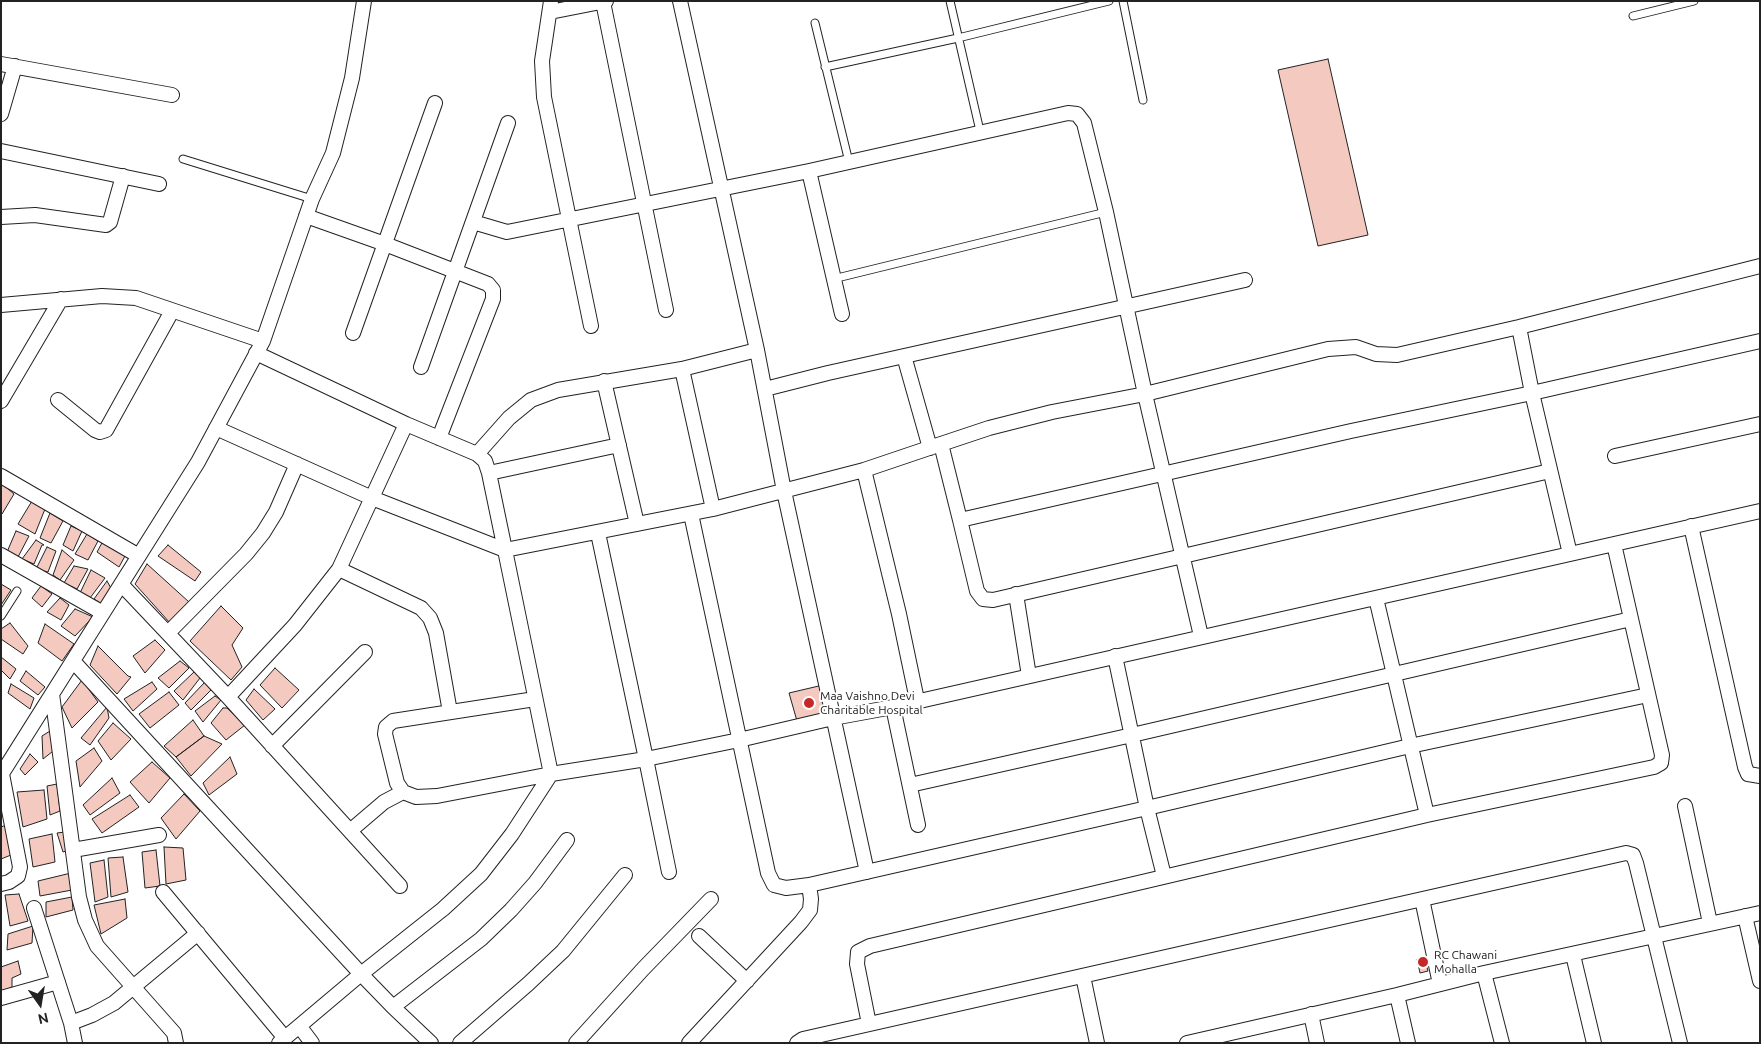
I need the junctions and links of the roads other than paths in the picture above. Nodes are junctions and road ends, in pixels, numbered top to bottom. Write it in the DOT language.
graph roads {
  1 [pos="364,1"];
  2 [pos="680,1"];
  3 [pos="950,1"];
  4 [pos="1109,1"];
  5 [pos="1123,1"];
  6 [pos="1694,1"];
  7 [pos="604,2"];
  8 [pos="551,7"];
  9 [pos="1634,16"];
  10 [pos="814,24"];
  11 [pos="958,38"];
  12 [pos="8,65"];
  13 [pos="825,67"];
  14 [pos="172,95"];
  15 [pos="1143,100"];
  16 [pos="435,103"];
  17 [pos="1,114"];
  18 [pos="508,123"];
  19 [pos="980,132"];
  20 [pos="1,151"];
  21 [pos="183,159"];
  22 [pos="849,162"];
  23 [pos="808,171"];
  24 [pos="123,176"];
  25 [pos="159,184"];
  26 [pos="721,189"];
  27 [pos="312,199"];
  28 [pos="644,205"];
  29 [pos="1106,212"];
  30 [pos="306,216"];
  31 [pos="1,217"];
  32 [pos="568,219"];
  33 [pos="473,222"];
  34 [pos="385,244"];
  35 [pos="1760,266"];
  36 [pos="455,272"];
  37 [pos="834,278"];
  38 [pos="1245,280"];
  39 [pos="61,299"];
  40 [pos="1,304"];
  41 [pos="1126,307"];
  42 [pos="666,310"];
  43 [pos="172,311"];
  44 [pos="842,314"];
  45 [pos="591,326"];
  46 [pos="1519,327"];
  47 [pos="353,333"];
  48 [pos="1760,342"];
  49 [pos="260,347"];
  50 [pos="757,350"];
  51 [pos="904,356"];
  52 [pos="421,367"];
  53 [pos="682,369"];
  54 [pos="604,381"];
  55 [pos="765,389"];
  56 [pos="1532,393"];
  57 [pos="1144,394"];
  58 [pos="58,400"];
  59 [pos="1,401"];
  60 [pos="406,424"];
  61 [pos="1760,424"];
  62 [pos="216,428"];
  63 [pos="440,438"];
  64 [pos="619,446"];
  65 [pos="935,446"];
  66 [pos="477,454"];
  67 [pos="1615,456"];
  68 [pos="297,464"];
  69 [pos="864,470"];
  70 [pos="1550,471"];
  71 [pos="489,473"];
  72 [pos="1163,475"];
  73 [pos="1,476"];
  74 [pos="784,491"];
  75 [pos="372,498"];
  76 [pos="713,508"];
  77 [pos="1760,511"];
  78 [pos="691,514"];
  79 [pos="960,520"];
  80 [pos="638,524"];
  81 [pos="1691,526"];
  82 [pos="598,533"];
  83 [pos="1614,544"];
  84 [pos="505,550"];
  85 [pos="1570,554"];
  86 [pos="1,555"];
  87 [pos="1182,555"];
  88 [pos="139,556"];
  89 [pos="339,569"];
  90 [pos="121,584"];
  91 [pos="17,591"];
  92 [pos="1016,594"];
  93 [pos="1376,598"];
  94 [pos="103,613"];
  95 [pos="1,616"];
  96 [pos="1631,619"];
  97 [pos="168,634"];
  98 [pos="1201,636"];
  99 [pos="365,652"];
  100 [pos="1115,656"];
  101 [pos="73,661"];
  102 [pos="1395,674"];
  103 [pos="1028,676"];
  104 [pos="52,694"];
  105 [pos="1648,695"];
  106 [pos="228,697"];
  107 [pos="536,699"];
  108 [pos="917,700"];
  109 [pos="893,707"];
  110 [pos="450,712"];
  111 [pos="834,718"];
  112 [pos="1132,735"];
  113 [pos="739,740"];
  114 [pos="272,746"];
  115 [pos="1410,746"];
  116 [pos="646,759"];
  117 [pos="1,774"];
  118 [pos="551,774"];
  119 [pos="1760,776"];
  120 [pos="910,785"];
  121 [pos="403,792"];
  122 [pos="1685,806"];
  123 [pos="1147,808"];
  124 [pos="1427,815"];
  125 [pos="918,825"];
  126 [pos="350,831"];
  127 [pos="159,835"];
  128 [pos="567,840"];
  129 [pos="73,850"];
  130 [pos="669,872"];
  131 [pos="867,872"];
  132 [pos="625,875"];
  133 [pos="1164,876"];
  134 [pos="1,884"];
  135 [pos="809,885"];
  136 [pos="400,886"];
  137 [pos="163,892"];
  138 [pos="711,899"];
  139 [pos="1422,899"];
  140 [pos="34,908"];
  141 [pos="1760,913"];
  142 [pos="1745,916"];
  143 [pos="1710,924"];
  144 [pos="198,933"];
  145 [pos="699,936"];
  146 [pos="1655,936"];
  147 [pos="1573,955"];
  148 [pos="1484,973"];
  149 [pos="361,974"];
  150 [pos="1083,976"];
  151 [pos="746,981"];
  152 [pos="1760,981"];
  153 [pos="58,982"];
  154 [pos="1440,984"];
  155 [pos="134,988"];
  156 [pos="1397,995"];
  157 [pos="1,998"];
  158 [pos="393,1007"];
  159 [pos="1311,1014"];
  160 [pos="71,1023"];
  161 [pos="869,1024"];
  162 [pos="300,1027"];
  163 [pos="1227,1038"];
  164 [pos="177,1039"];
  165 [pos="282,1040"];
  166 [pos="75,1043"];
  167 [pos="312,1043"];
  168 [pos="431,1043"];
  169 [pos="460,1043"];
  170 [pos="576,1043"];
  171 [pos="689,1043"];
  172 [pos="797,1043"];
  173 [pos="1097,1043"];
  174 [pos="1187,1043"];
  175 [pos="1317,1043"];
  176 [pos="1408,1043"];
  177 [pos="1502,1043"];
  178 [pos="1594,1043"];
  179 [pos="1680,1043"];
  1 -- 27 [label="street"];
  2 -- 26 [label="street"];
  3 -- 11 [label="lane"];
  4 -- 11 [label="lane"];
  5 -- 15 [label="lane"];
  6 -- 9 [label="lane"];
  7 -- 8 [label="street"];
  7 -- 28 [label="street"];
  8 -- 32 [label="street"];
  10 -- 13 [label="lane"];
  11 -- 13 [label="lane"];
  11 -- 19 [label="lane"];
  12 -- 14 [label="street"];
  12 -- 17 [label="street"];
  13 -- 22 [label="lane"];
  16 -- 34 [label="street"];
  18 -- 33 [label="street"];
  19 -- 22 [label="street"];
  19 -- 29 [label="street"];
  20 -- 24 [label="street"];
  21 -- 27 [label="lane"];
  22 -- 23 [label="street"];
  23 -- 26 [label="street"];
  23 -- 37 [label="street"];
  24 -- 25 [label="street"];
  24 -- 31 [label="street"];
  26 -- 28 [label="street"];
  26 -- 50 [label="street"];
  27 -- 30 [label="street"];
  28 -- 32 [label="street"];
  28 -- 42 [label="street"];
  29 -- 37 [label="lane"];
  29 -- 41 [label="street"];
  30 -- 34 [label="street"];
  30 -- 49 [label="street"];
  32 -- 33 [label="street"];
  32 -- 45 [label="street"];
  33 -- 36 [label="street"];
  34 -- 36 [label="street"];
  34 -- 47 [label="street"];
  35 -- 46 [label="street"];
  36 -- 52 [label="street"];
  36 -- 63 [label="street"];
  37 -- 44 [label="street"];
  38 -- 41 [label="street"];
  39 -- 40 [label="street"];
  39 -- 43 [label="street"];
  39 -- 59 [label="street"];
  41 -- 51 [label="street"];
  41 -- 57 [label="street"];
  43 -- 49 [label="street"];
  43 -- 58 [label="street"];
  46 -- 56 [label="street"];
  46 -- 57 [label="street"];
  48 -- 56 [label="street"];
  49 -- 60 [label="street"];
  49 -- 62 [label="street"];
  50 -- 53 [label="street"];
  50 -- 55 [label="street"];
  51 -- 55 [label="street"];
  51 -- 65 [label="street"];
  53 -- 54 [label="street"];
  53 -- 76 [label="street"];
  54 -- 64 [label="street"];
  54 -- 66 [label="street"];
  55 -- 74 [label="street"];
  56 -- 70 [label="street"];
  56 -- 72 [label="street"];
  57 -- 65 [label="street"];
  57 -- 72 [label="street"];
  60 -- 63 [label="street"];
  60 -- 75 [label="street"];
  61 -- 67 [label="street"];
  62 -- 68 [label="street"];
  62 -- 88 [label="street"];
  63 -- 66 [label="street"];
  64 -- 71 [label="street"];
  64 -- 80 [label="street"];
  65 -- 69 [label="street"];
  65 -- 79 [label="street"];
  66 -- 71 [label="street"];
  68 -- 75 [label="street"];
  68 -- 97 [label="street"];
  69 -- 74 [label="street"];
  69 -- 108 [label="street"];
  70 -- 85 [label="street"];
  70 -- 87 [label="street"];
  71 -- 84 [label="street"];
  72 -- 79 [label="street"];
  72 -- 87 [label="street"];
  73 -- 88 [label="street"];
  74 -- 76 [label="street"];
  74 -- 111 [label="street"];
  75 -- 84 [label="street"];
  75 -- 89 [label="street"];
  76 -- 78 [label="street"];
  77 -- 81 [label="street"];
  78 -- 80 [label="street"];
  78 -- 113 [label="street"];
  79 -- 92 [label="street"];
  80 -- 82 [label="street"];
  81 -- 83 [label="street"];
  81 -- 119 [label="street"];
  82 -- 84 [label="street"];
  82 -- 116 [label="street"];
  83 -- 85 [label="street"];
  83 -- 96 [label="street"];
  84 -- 107 [label="street"];
  85 -- 93 [label="street"];
  86 -- 94 [label="street"];
  87 -- 92 [label="street"];
  87 -- 98 [label="street"];
  88 -- 90 [label="street"];
  89 -- 106 [label="street"];
  89 -- 110 [label="street"];
  90 -- 94 [label="street"];
  90 -- 97 [label="street"];
  91 -- 95 [label="lane"];
  92 -- 103 [label="street"];
  93 -- 98 [label="street"];
  93 -- 102 [label="street"];
  94 -- 101 [label="street"];
  96 -- 102 [label="street"];
  96 -- 105 [label="street"];
  97 -- 106 [label="street"];
  98 -- 100 [label="street"];
  99 -- 114 [label="street"];
  100 -- 103 [label="street"];
  100 -- 112 [label="street"];
  101 -- 104 [label="street"];
  101 -- 149 [label="street"];
  102 -- 112 [label="street"];
  102 -- 115 [label="street"];
  103 -- 108 [label="street"];
  104 -- 117 [label="street"];
  104 -- 129 [label="street"];
  105 -- 115 [label="street"];
  105 -- 124 [label="street"];
  106 -- 114 [label="street"];
  107 -- 110 [label="street"];
  107 -- 118 [label="street"];
  108 -- 109 [label="street"];
  109 -- 111 [label="street"];
  109 -- 120 [label="street"];
  110 -- 121 [label="street"];
  111 -- 113 [label="street"];
  111 -- 131 [label="street"];
  112 -- 120 [label="street"];
  112 -- 123 [label="street"];
  113 -- 116 [label="street"];
  113 -- 135 [label="street"];
  114 -- 126 [label="street"];
  115 -- 123 [label="street"];
  115 -- 124 [label="street"];
  116 -- 118 [label="street"];
  116 -- 130 [label="street"];
  117 -- 134 [label="street"];
  118 -- 121 [label="street"];
  118 -- 149 [label="street"];
  120 -- 125 [label="street"];
  121 -- 126 [label="street"];
  122 -- 143 [label="street"];
  123 -- 131 [label="street"];
  123 -- 133 [label="street"];
  124 -- 133 [label="street"];
  126 -- 136 [label="street"];
  127 -- 129 [label="street"];
  128 -- 158 [label="street"];
  129 -- 155 [label="street"];
  131 -- 135 [label="street"];
  132 -- 169 [label="street"];
  133 -- 161 [label="street"];
  135 -- 151 [label="street"];
  137 -- 144 [label="street"];
  138 -- 170 [label="street"];
  139 -- 146 [label="street"];
  139 -- 150 [label="street"];
  139 -- 154 [label="street"];
  140 -- 153 [label="street"];
  141 -- 142 [label="street"];
  142 -- 143 [label="street"];
  142 -- 152 [label="street"];
  143 -- 146 [label="street"];
  144 -- 155 [label="street"];
  144 -- 165 [label="street"];
  145 -- 151 [label="street"];
  146 -- 147 [label="street"];
  146 -- 179 [label="street"];
  147 -- 148 [label="street"];
  147 -- 178 [label="street"];
  148 -- 154 [label="street"];
  148 -- 177 [label="street"];
  149 -- 158 [label="street"];
  149 -- 162 [label="street"];
  150 -- 161 [label="street"];
  150 -- 173 [label="street"];
  151 -- 171 [label="street"];
  153 -- 157 [label="street"];
  153 -- 160 [label="street"];
  154 -- 156 [label="street"];
  155 -- 160 [label="street"];
  155 -- 164 [label="street"];
  156 -- 159 [label="street"];
  156 -- 176 [label="street"];
  158 -- 168 [label="street"];
  159 -- 163 [label="street"];
  159 -- 175 [label="street"];
  160 -- 166 [label="street"];
  161 -- 172 [label="street"];
  162 -- 165 [label="street"];
  162 -- 167 [label="street"];
  163 -- 174 [label="street"];
}
